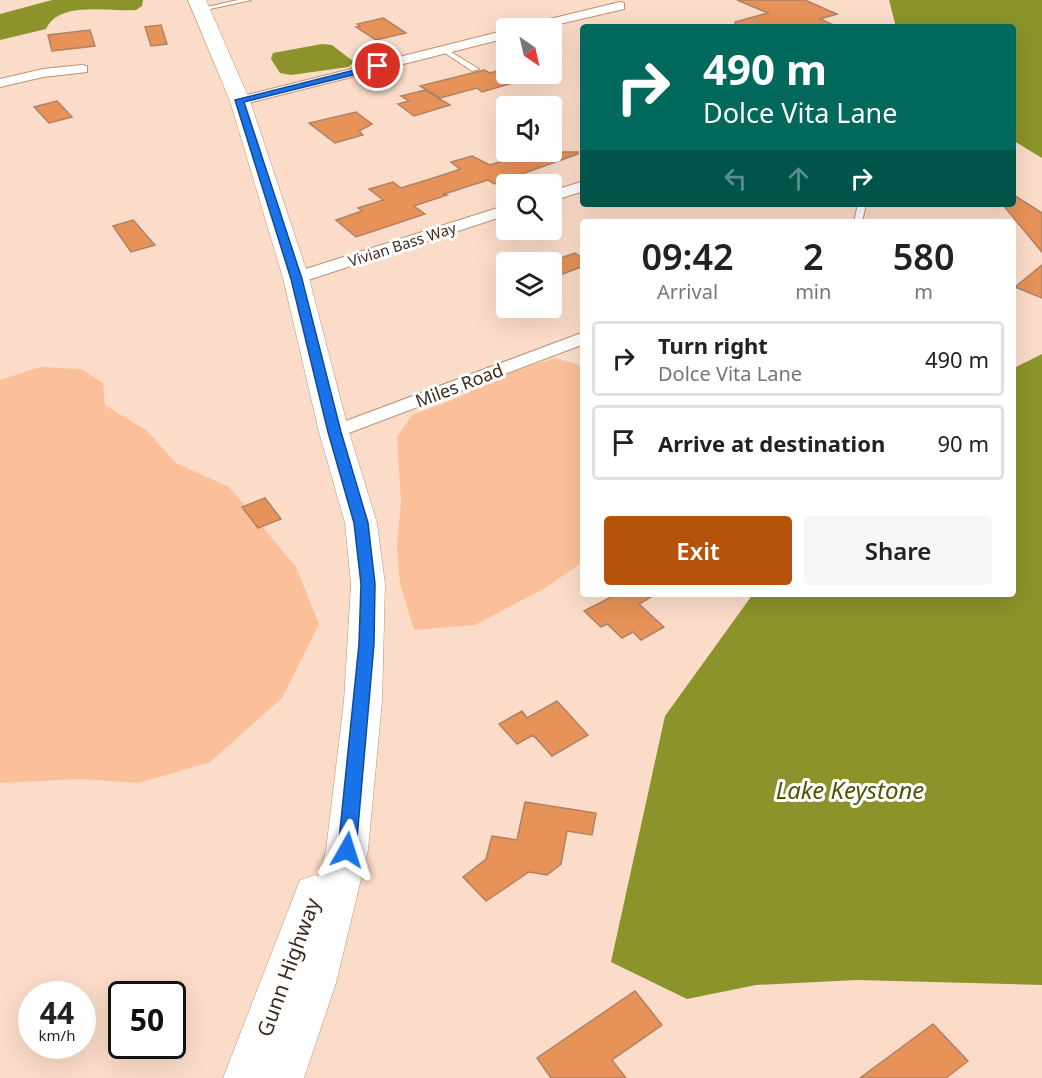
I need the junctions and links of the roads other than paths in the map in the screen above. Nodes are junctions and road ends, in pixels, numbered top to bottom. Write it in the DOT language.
graph roads {
  1 [pos="248,0"];
  2 [pos="199,5"];
  3 [pos="620,6"];
  4 [pos="562,20"];
  5 [pos="496,37"];
  6 [pos="444,50"];
  7 [pos="82,69"];
  8 [pos="475,69"];
  9 [pos="0,83"];
  10 [pos="240,100"];
  11 [pos="580,187"];
  12 [pos="562,193"];
  13 [pos="496,214"];
  14 [pos="296,279"];
  15 [pos="580,339"];
  16 [pos="334,432"];
  17 [pos="357,751"];
  18 [pos="248,1078"];
  19 [pos="280,1078"];
  1 -- 2 [label="lane"];
  2 -- 10 [label="main road, Gunn Highway"];
  3 -- 4 [label="street"];
  5 -- 6 [label="street"];
  6 -- 8 [label="lane"];
  6 -- 10 [label="street"];
  7 -- 9 [label="street"];
  10 -- 14 [label="main road, Gunn Highway"];
  11 -- 12 [label="street"];
  13 -- 14 [label="street, Vivian Bass Way"];
  14 -- 16 [label="main road, Gunn Highway"];
  15 -- 16 [label="street, Miles Road"];
  16 -- 17 [label="main road, Gunn Highway"];
  17 -- 18 [label="main road, Gunn Highway"];
  17 -- 19 [label="main road, Gunn Highway"];
}
